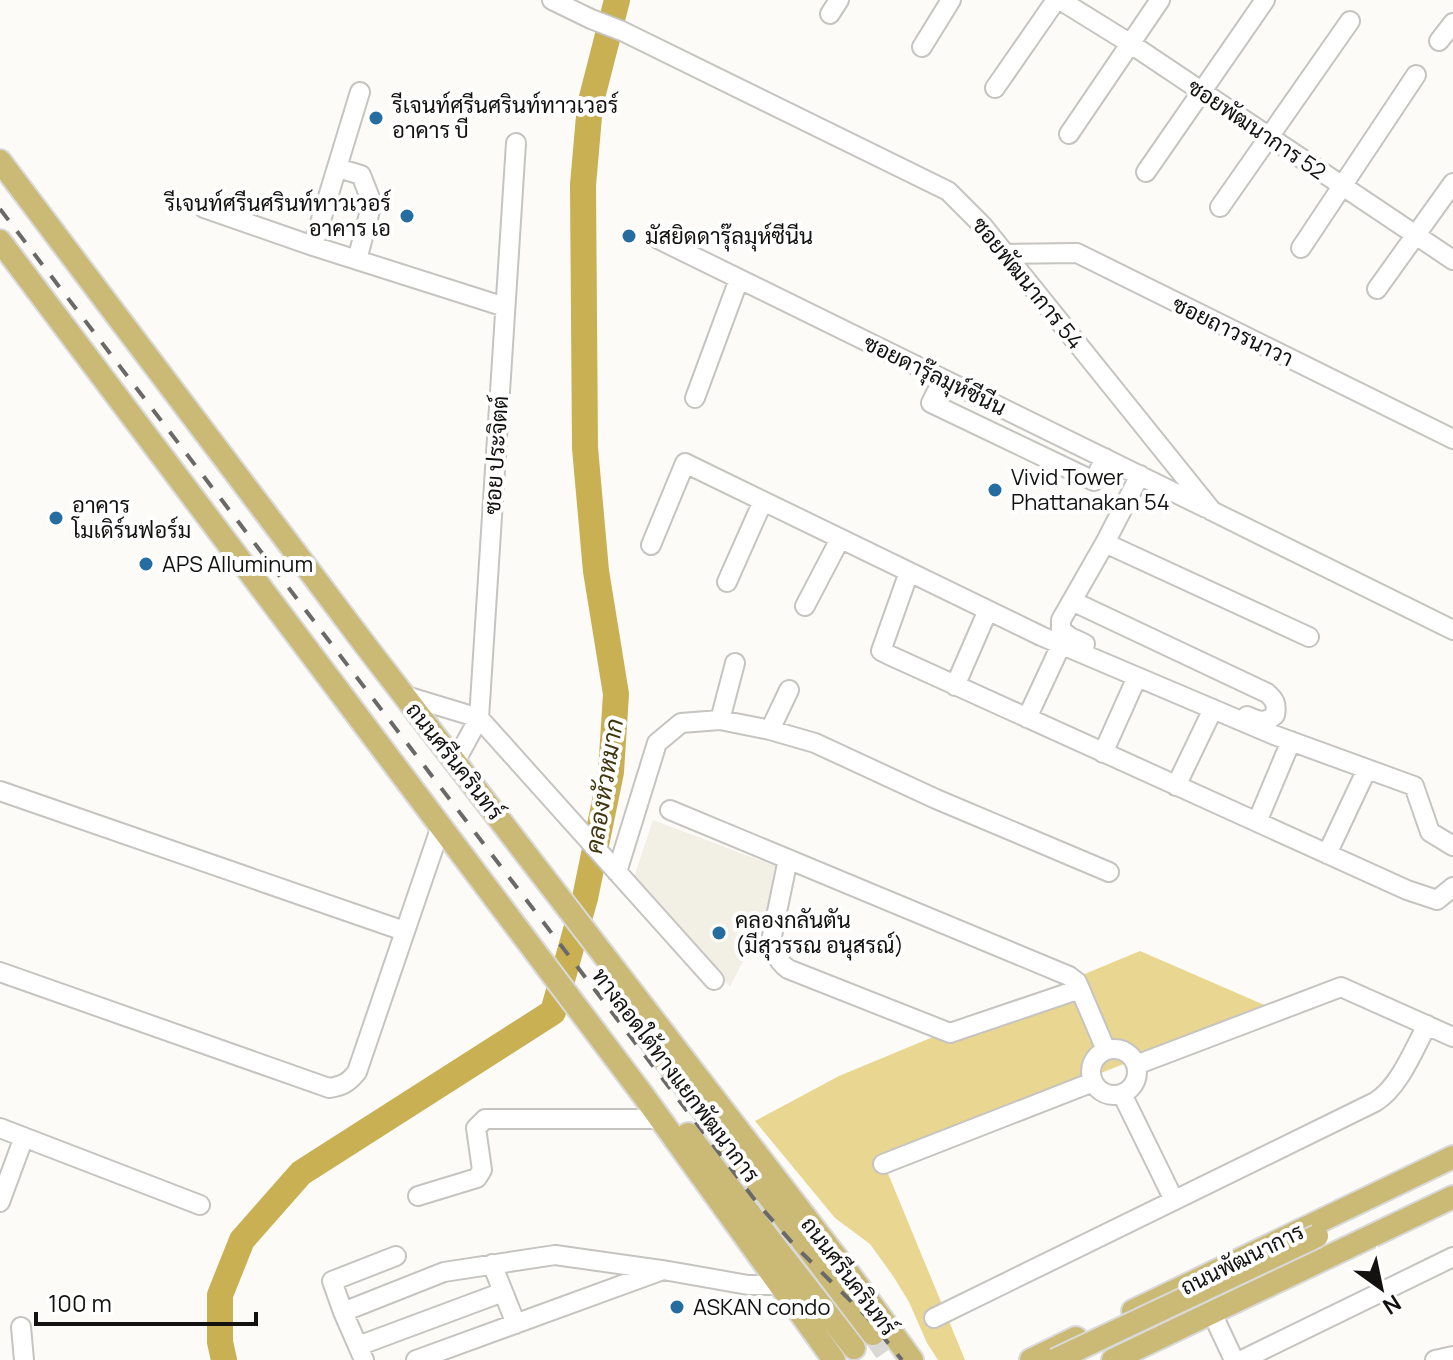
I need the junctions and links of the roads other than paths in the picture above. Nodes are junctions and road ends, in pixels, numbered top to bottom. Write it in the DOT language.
graph roads {
  1 [pos="552,0"];
  2 [pos="951,0"];
  3 [pos="1058,0"];
  4 [pos="1160,0"];
  5 [pos="1265,0"];
  6 [pos="1350,21"];
  7 [pos="1453,23"];
  8 [pos="1439,41"];
  9 [pos="1131,44"];
  10 [pos="922,47"];
  11 [pos="1416,75"];
  12 [pos="995,88"];
  13 [pos="1202,91"];
  14 [pos="360,92"];
  15 [pos="1069,134"];
  16 [pos="1270,137"];
  17 [pos="516,143"];
  18 [pos="0,161"];
  19 [pos="338,168"];
  20 [pos="1146,172"];
  21 [pos="1453,183"];
  22 [pos="1342,185"];
  23 [pos="1220,207"];
  24 [pos="204,208"];
  25 [pos="1416,235"];
  26 [pos="658,239"];
  27 [pos="0,241"];
  28 [pos="313,246"];
  29 [pos="1301,248"];
  30 [pos="1006,254"];
  31 [pos="357,260"];
  32 [pos="1453,260"];
  33 [pos="739,279"];
  34 [pos="1377,289"];
  35 [pos="505,307"];
  36 [pos="943,379"];
  37 [pos="695,398"];
  38 [pos="1453,439"];
  39 [pos="1105,458"];
  40 [pos="1140,475"];
  41 [pos="763,501"];
  42 [pos="1212,511"];
  43 [pos="840,539"];
  44 [pos="1105,543"];
  45 [pos="651,545"];
  46 [pos="909,572"];
  47 [pos="727,582"];
  48 [pos="1072,601"];
  49 [pos="805,606"];
  50 [pos="988,610"];
  51 [pos="1453,630"];
  52 [pos="1309,637"];
  53 [pos="1061,645"];
  54 [pos="735,663"];
  55 [pos="1137,677"];
  56 [pos="955,686"];
  57 [pos="789,690"];
  58 [pos="403,695"];
  59 [pos="1213,709"];
  60 [pos="479,718"];
  61 [pos="1027,718"];
  62 [pos="720,720"];
  63 [pos="770,730"];
  64 [pos="1291,741"];
  65 [pos="1103,753"];
  66 [pos="455,762"];
  67 [pos="1367,769"];
  68 [pos="1176,786"];
  69 [pos="0,791"];
  70 [pos="670,810"];
  71 [pos="1257,822"];
  72 [pos="446,833"];
  73 [pos="1453,846"];
  74 [pos="1327,854"];
  75 [pos="788,859"];
  76 [pos="617,872"];
  77 [pos="1109,872"];
  78 [pos="1453,887"];
  79 [pos="404,931"];
  80 [pos="0,972"];
  81 [pos="611,976"];
  82 [pos="714,980"];
  83 [pos="1080,989"];
  84 [pos="596,1022"];
  85 [pos="1427,1025"];
  86 [pos="1453,1037"];
  87 [pos="1106,1050"];
  88 [pos="1136,1065"];
  89 [pos="1093,1082"];
  90 [pos="1122,1094"];
  91 [pos="660,1119"];
  92 [pos="0,1128"];
  93 [pos="24,1137"];
  94 [pos="1453,1157"];
  95 [pos="883,1164"];
  96 [pos="1453,1171"];
  97 [pos="1453,1184"];
  98 [pos="418,1196"];
  99 [pos="1453,1197"];
  100 [pos="1174,1200"];
  101 [pos="0,1202"];
  102 [pos="200,1205"];
  103 [pos="1319,1241"];
  104 [pos="396,1256"];
  105 [pos="1453,1257"];
  106 [pos="492,1264"];
  107 [pos="663,1270"];
  108 [pos="780,1285"];
  109 [pos="503,1292"];
  110 [pos="343,1312"];
  111 [pos="1212,1313"];
  112 [pos="934,1318"];
  113 [pos="516,1324"];
  114 [pos="21,1327"];
  115 [pos="1101,1327"];
  116 [pos="873,1334"];
  117 [pos="895,1337"];
  118 [pos="854,1348"];
  119 [pos="361,1353"];
  120 [pos="1453,1356"];
  121 [pos="1117,1358"];
  122 [pos="24,1360"];
  123 [pos="416,1360"];
  124 [pos="834,1360"];
  125 [pos="898,1360"];
  126 [pos="912,1360"];
  127 [pos="1031,1360"];
  128 [pos="1055,1360"];
  129 [pos="1080,1360"];
  130 [pos="1234,1360"];
  131 [pos="1242,1360"];
  132 [pos="1435,1360"];
  1 -- 30 [label="street, ซอยพัฒนาการ 54"];
  2 -- 10 [label="street"];
  3 -- 9 [label="street, ซอยพัฒนาการ 52"];
  3 -- 12 [label="street"];
  4 -- 9 [label="street"];
  5 -- 13 [label="street"];
  6 -- 16 [label="street"];
  7 -- 8 [label="street"];
  9 -- 13 [label="street, ซอยพัฒนาการ 52"];
  9 -- 15 [label="street"];
  11 -- 22 [label="street"];
  13 -- 16 [label="street, ซอยพัฒนาการ 52"];
  13 -- 20 [label="street"];
  14 -- 19 [label="street"];
  16 -- 22 [label="street, ซอยพัฒนาการ 52"];
  16 -- 23 [label="street"];
  17 -- 35 [label="street, ซอย ประจิตต์"];
  18 -- 58 [label="main road, ถนนศรีนครินทร์"];
  19 -- 28 [label="street"];
  19 -- 31 [label="street"];
  21 -- 25 [label="street"];
  22 -- 25 [label="street, ซอยพัฒนาการ 52"];
  22 -- 29 [label="street"];
  24 -- 28 [label="street"];
  25 -- 32 [label="street, ซอยพัฒนาการ 52"];
  25 -- 34 [label="street"];
  26 -- 33 [label="street, ซอยดารุ๊ลมุห์ซีนีน"];
  27 -- 72 [label="main road"];
  28 -- 31 [label="street"];
  30 -- 38 [label="street, ซอยถาวรนาวา"];
  30 -- 42 [label="street, ซอยพัฒนาการ 54"];
  31 -- 35 [label="street"];
  33 -- 36 [label="street, ซอยดารุ๊ลมุห์ซีนีน"];
  33 -- 37 [label="street"];
  35 -- 60 [label="street, ซอย ประจิตต์"];
  36 -- 39 [label="street, ซอยดารุ๊ลมุห์ซีนีน"];
  36 -- 39 [label="street"];
  39 -- 40 [label="street, ซอยดารุ๊ลมุห์ซีนีน"];
  40 -- 42 [label="street, ซอยดารุ๊ลมุห์ซีนีน"];
  40 -- 44 [label="street"];
  41 -- 43 [label="street"];
  41 -- 45 [label="street"];
  41 -- 47 [label="street"];
  42 -- 51 [label="street, ซอยพัฒนาการ 54"];
  43 -- 46 [label="street"];
  43 -- 49 [label="street"];
  44 -- 48 [label="street"];
  44 -- 52 [label="street"];
  46 -- 50 [label="street"];
  46 -- 56 [label="street"];
  48 -- 48 [label="street"];
  50 -- 53 [label="street"];
  50 -- 56 [label="street"];
  53 -- 55 [label="street"];
  53 -- 61 [label="street"];
  54 -- 62 [label="street"];
  55 -- 59 [label="street"];
  55 -- 65 [label="street"];
  56 -- 61 [label="street"];
  57 -- 63 [label="street"];
  58 -- 60 [label="street"];
  58 -- 66 [label="main road, ถนนศรีนครินทร์"];
  59 -- 64 [label="street"];
  59 -- 68 [label="street"];
  60 -- 66 [label="street, ซอย ประจิตต์"];
  60 -- 76 [label="street"];
  61 -- 65 [label="street"];
  62 -- 63 [label="street"];
  62 -- 76 [label="street"];
  63 -- 77 [label="street"];
  64 -- 67 [label="street"];
  64 -- 71 [label="street"];
  65 -- 68 [label="street"];
  66 -- 81 [label="main road, ถนนศรีนครินทร์"];
  67 -- 73 [label="street"];
  67 -- 74 [label="street"];
  68 -- 71 [label="street"];
  69 -- 79 [label="street"];
  70 -- 75 [label="street"];
  71 -- 74 [label="street"];
  72 -- 79 [label="street"];
  72 -- 84 [label="main road"];
  74 -- 78 [label="street"];
  75 -- 83 [label="street"];
  75 -- 83 [label="street"];
  76 -- 82 [label="street"];
  79 -- 80 [label="street"];
  81 -- 116 [label="main road, ทางลอดใต้ทางแยกพัฒนาการ"];
  81 -- 117 [label="main road, ถนนศรีนครินทร์"];
  83 -- 87 [label="street"];
  84 -- 91 [label="main road"];
  84 -- 118 [label="main road, ทางลอดใต้ทางแยกพัฒนาการ"];
  85 -- 86 [label="street"];
  85 -- 88 [label="street"];
  85 -- 100 [label="street"];
  87 -- 88 [label="street"];
  87 -- 89 [label="street"];
  88 -- 90 [label="street"];
  89 -- 90 [label="street"];
  89 -- 95 [label="street"];
  90 -- 100 [label="street"];
  91 -- 98 [label="street"];
  91 -- 108 [label="main road"];
  92 -- 93 [label="street"];
  93 -- 101 [label="street"];
  93 -- 102 [label="street"];
  94 -- 115 [label="main road, ถนนพัฒนาการ"];
  96 -- 103 [label="main road, ถนนพัฒนาการ"];
  97 -- 103 [label="main road, ถนนพัฒนาการ"];
  99 -- 111 [label="main road, ถนนพัฒนาการ"];
  100 -- 112 [label="street"];
  103 -- 128 [label="main road, ถนนพัฒนาการ, bridge"];
  103 -- 129 [label="main road, ถนนพัฒนาการ"];
  104 -- 110 [label="street"];
  105 -- 131 [label="street"];
  106 -- 107 [label="street"];
  106 -- 109 [label="street"];
  106 -- 110 [label="street"];
  107 -- 108 [label="street"];
  107 -- 113 [label="street"];
  108 -- 124 [label="main road"];
  109 -- 113 [label="street"];
  109 -- 119 [label="street"];
  110 -- 119 [label="street"];
  111 -- 121 [label="main road, ถนนพัฒนาการ"];
  111 -- 130 [label="street"];
  113 -- 123 [label="street"];
  114 -- 122 [label="street"];
  115 -- 121 [label="main road"];
  115 -- 127 [label="main road, ถนนพัฒนาการ"];
  117 -- 125 [label="main road"];
  117 -- 126 [label="main road, ถนนศรีนครินทร์"];
  120 -- 132 [label="street"];
}
